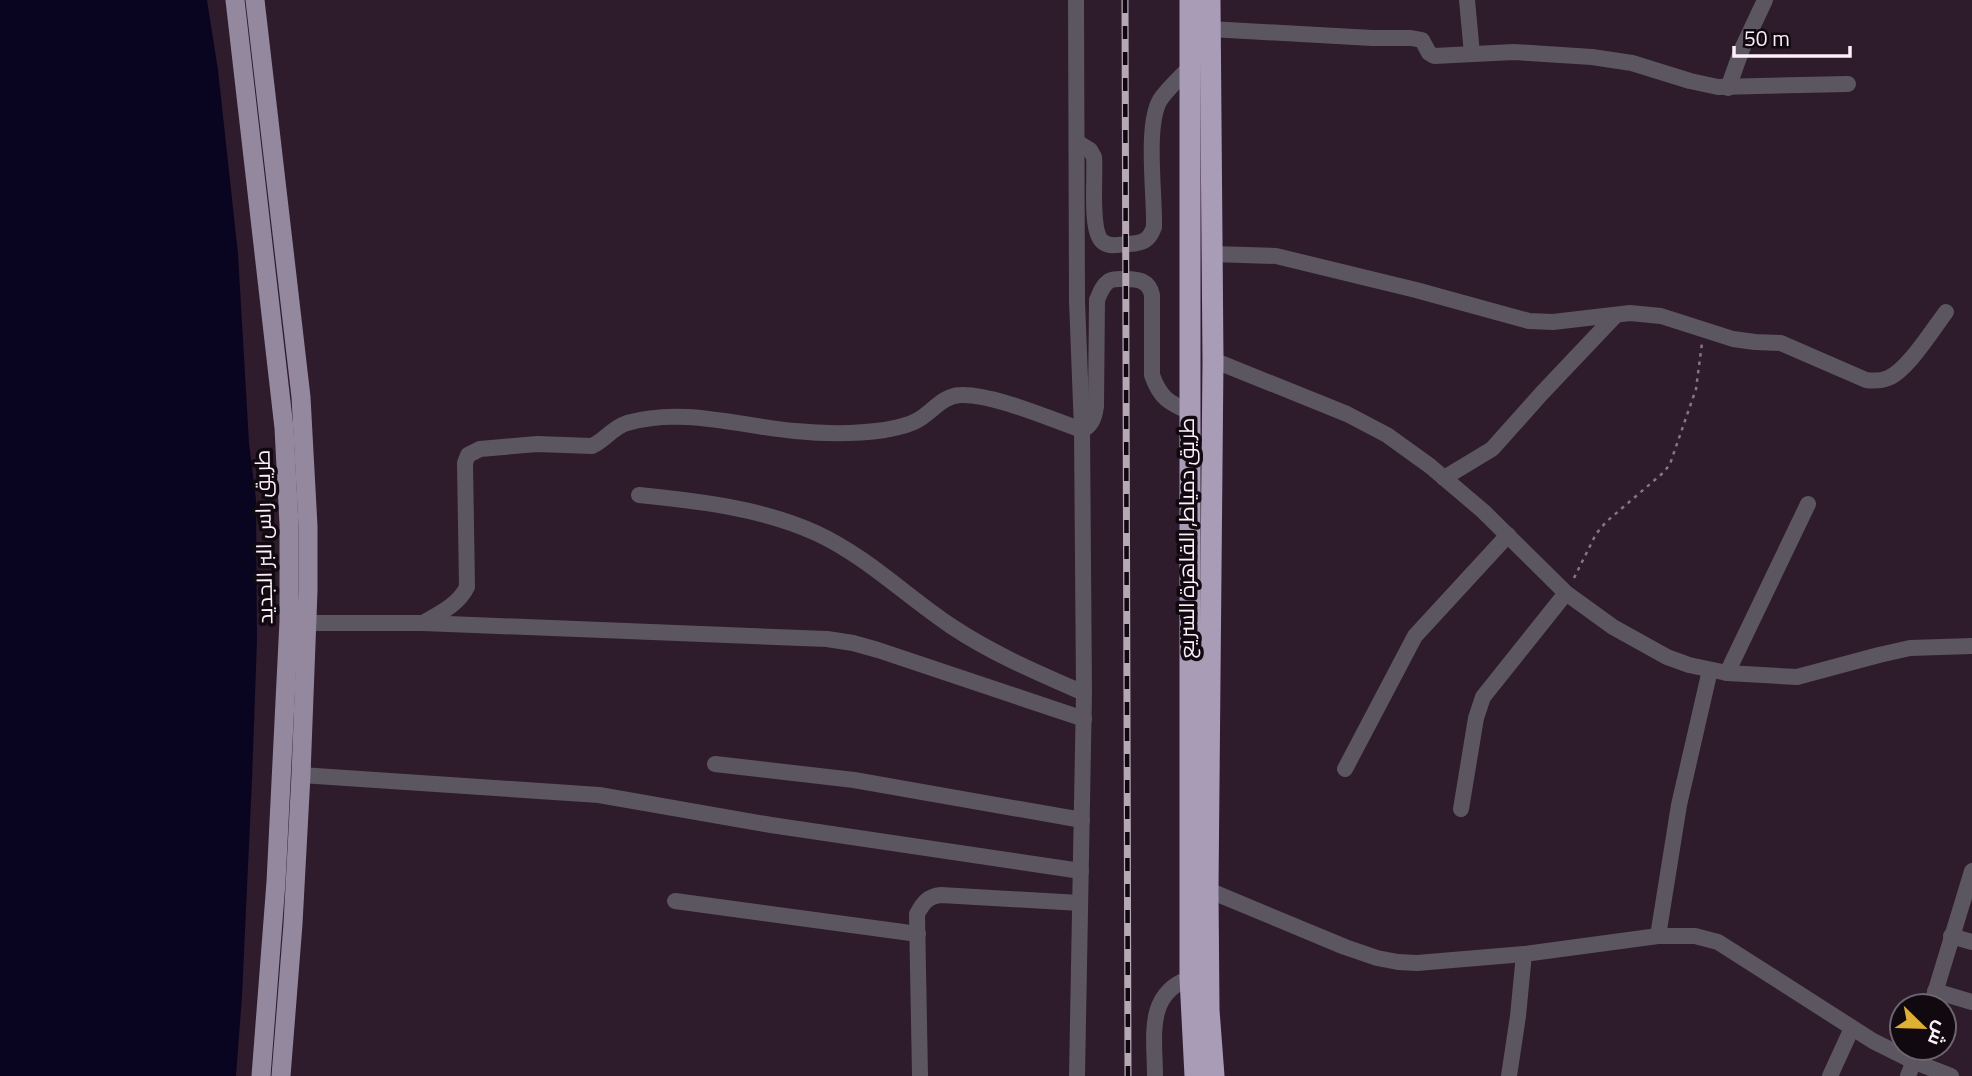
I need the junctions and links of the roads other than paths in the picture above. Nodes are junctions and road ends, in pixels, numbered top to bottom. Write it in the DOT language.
graph roads {
  1 [pos="234,0"];
  2 [pos="255,0"];
  3 [pos="1076,0"];
  4 [pos="1191,0"];
  5 [pos="1210,0"];
  6 [pos="1467,0"];
  7 [pos="1765,0"];
  8 [pos="1210,29"];
  9 [pos="1472,54"];
  10 [pos="1190,67"];
  11 [pos="1848,84"];
  12 [pos="1728,88"];
  13 [pos="1077,142"];
  14 [pos="1212,254"];
  15 [pos="1946,312"];
  16 [pos="1615,315"];
  17 [pos="1213,359"];
  18 [pos="1190,412"];
  19 [pos="1083,430"];
  20 [pos="1444,478"];
  21 [pos="639,495"];
  22 [pos="1808,504"];
  23 [pos="1508,535"];
  24 [pos="1566,593"];
  25 [pos="307,623"];
  26 [pos="423,623"];
  27 [pos="1972,646"];
  28 [pos="1710,670"];
  29 [pos="1727,673"];
  30 [pos="1084,693"];
  31 [pos="1084,719"];
  32 [pos="715,764"];
  33 [pos="1345,769"];
  34 [pos="301,775"];
  35 [pos="1461,809"];
  36 [pos="1082,820"];
  37 [pos="1081,871"];
  38 [pos="1972,871"];
  39 [pos="1208,890"];
  40 [pos="675,901"];
  41 [pos="1080,903"];
  42 [pos="918,934"];
  43 [pos="1658,936"];
  44 [pos="1951,936"];
  45 [pos="1972,942"];
  46 [pos="1524,954"];
  47 [pos="1190,978"];
  48 [pos="1935,992"];
  49 [pos="1852,1028"];
  50 [pos="1888,1049"];
  51 [pos="1914,1062"];
  52 [pos="261,1076"];
  53 [pos="282,1076"];
  54 [pos="920,1076"];
  55 [pos="1077,1076"];
  56 [pos="1155,1076"];
  57 [pos="1195,1076"];
  58 [pos="1213,1076"];
  59 [pos="1509,1076"];
  60 [pos="1829,1076"];
  61 [pos="1951,1076"];
  1 -- 52 [label="main road, طريق راس البر الجديد"];
  2 -- 25 [label="main road, طريق راس البر الجديد"];
  3 -- 13 [label="street"];
  4 -- 10 [label="highway, طريق دمياط, القاهرة السريع"];
  5 -- 8 [label="highway, طريق دمياط, القاهرة السريع"];
  6 -- 9 [label="street"];
  7 -- 12 [label="street"];
  8 -- 9 [label="street"];
  8 -- 14 [label="highway, طريق دمياط, القاهرة السريع"];
  9 -- 12 [label="street"];
  10 -- 13 [label="street"];
  10 -- 18 [label="highway, طريق دمياط, القاهرة السريع"];
  11 -- 12 [label="street"];
  13 -- 19 [label="street"];
  14 -- 16 [label="street"];
  14 -- 17 [label="highway, طريق دمياط, القاهرة السريع"];
  15 -- 16 [label="street"];
  16 -- 20 [label="street"];
  17 -- 20 [label="street"];
  17 -- 39 [label="highway, طريق دمياط, القاهرة السريع"];
  18 -- 19 [label="street"];
  18 -- 47 [label="highway, طريق دمياط, القاهرة السريع"];
  19 -- 26 [label="street"];
  19 -- 30 [label="street"];
  20 -- 23 [label="street"];
  21 -- 30 [label="street"];
  22 -- 29 [label="street"];
  23 -- 24 [label="street"];
  23 -- 33 [label="street"];
  24 -- 28 [label="street"];
  24 -- 35 [label="street"];
  25 -- 26 [label="street"];
  25 -- 34 [label="main road, طريق راس البر الجديد"];
  26 -- 31 [label="street"];
  27 -- 29 [label="street"];
  28 -- 29 [label="street"];
  28 -- 43 [label="street"];
  30 -- 31 [label="street"];
  31 -- 36 [label="street"];
  32 -- 36 [label="street"];
  34 -- 37 [label="street"];
  34 -- 53 [label="main road, طريق راس البر الجديد"];
  36 -- 37 [label="street"];
  37 -- 41 [label="street"];
  38 -- 44 [label="street"];
  39 -- 46 [label="street"];
  39 -- 58 [label="highway, طريق دمياط, القاهرة السريع"];
  40 -- 42 [label="street"];
  41 -- 42 [label="street"];
  41 -- 55 [label="street"];
  42 -- 54 [label="street"];
  43 -- 46 [label="street"];
  43 -- 49 [label="street"];
  44 -- 45 [label="street"];
  44 -- 48 [label="street"];
  46 -- 59 [label="street"];
  47 -- 56 [label="street"];
  47 -- 57 [label="highway, طريق دمياط, القاهرة السريع"];
  49 -- 50 [label="street"];
  49 -- 60 [label="street"];
  51 -- 61 [label="street"];
}
